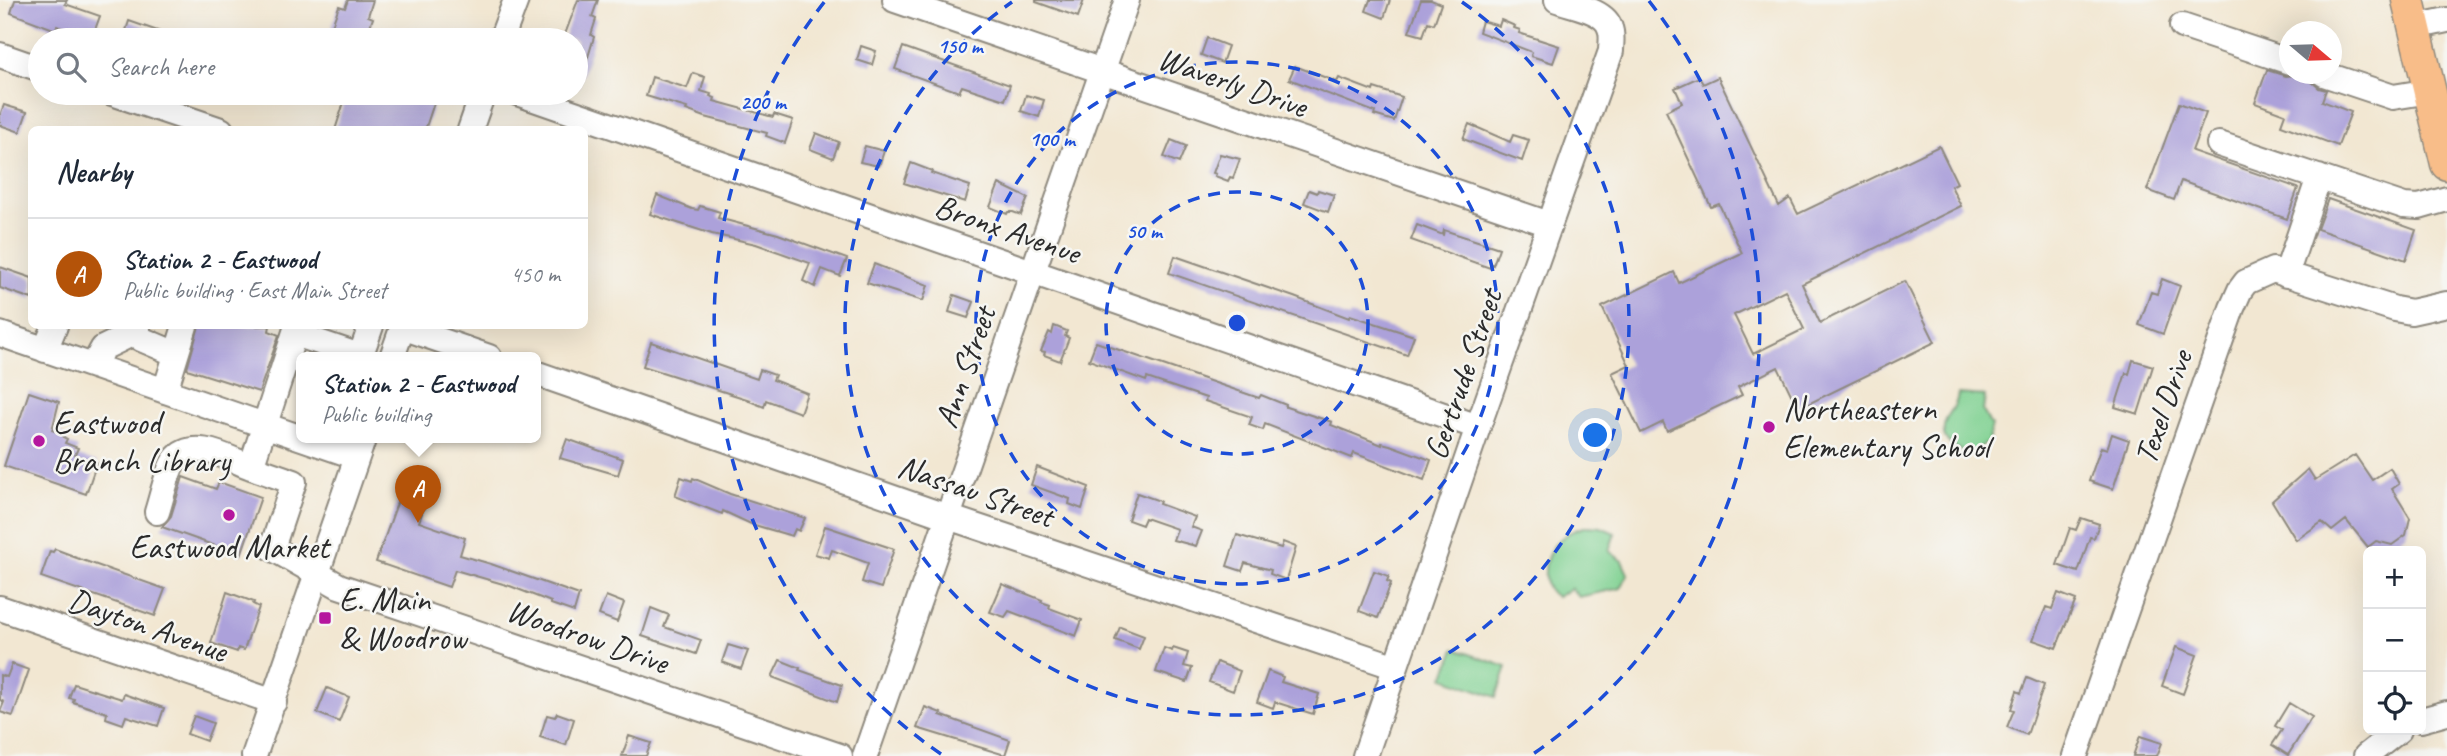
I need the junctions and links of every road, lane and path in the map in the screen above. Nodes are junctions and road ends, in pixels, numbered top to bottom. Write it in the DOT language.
graph roads {
  1 [pos="516,0"];
  2 [pos="895,0"];
  3 [pos="1127,0"];
  4 [pos="1557,0"];
  5 [pos="2411,13"];
  6 [pos="2447,19"];
  7 [pos="2182,26"];
  8 [pos="506,28"];
  9 [pos="0,55"];
  10 [pos="2279,58"];
  11 [pos="28,65"];
  12 [pos="1102,72"];
  13 [pos="2342,80"];
  14 [pos="2430,91"];
  15 [pos="148,105"];
  16 [pos="479,105"];
  17 [pos="552,105"];
  18 [pos="210,126"];
  19 [pos="471,126"];
  20 [pos="2218,144"];
  21 [pos="2447,164"];
  22 [pos="2319,177"];
  23 [pos="2447,199"];
  24 [pos="1549,224"];
  25 [pos="1032,271"];
  26 [pos="2286,275"];
  27 [pos="2447,304"];
  28 [pos="54,329"];
  29 [pos="137,329"];
  30 [pos="184,329"];
  31 [pos="370,329"];
  32 [pos="401,329"];
  33 [pos="410,329"];
  34 [pos="296,330"];
  35 [pos="0,334"];
  36 [pos="45,349"];
  37 [pos="350,352"];
  38 [pos="361,352"];
  39 [pos="394,352"];
  40 [pos="475,352"];
  41 [pos="176,354"];
  42 [pos="93,366"];
  43 [pos="541,375"];
  44 [pos="292,378"];
  45 [pos="165,391"];
  46 [pos="266,426"];
  47 [pos="1478,427"];
  48 [pos="296,433"];
  49 [pos="342,443"];
  50 [pos="360,447"];
  51 [pos="251,467"];
  52 [pos="157,512"];
  53 [pos="948,517"];
  54 [pos="318,573"];
  55 [pos="0,608"];
  56 [pos="1396,667"];
  57 [pos="274,702"];
  58 [pos="2447,713"];
  59 [pos="2426,719"];
  60 [pos="2393,735"];
  61 [pos="254,756"];
  62 [pos="840,756"];
  63 [pos="865,756"];
  64 [pos="1365,756"];
  65 [pos="2075,756"];
  66 [pos="2366,756"];
  1 -- 8 [label="street"];
  2 -- 12 [label="street, Waverly Drive"];
  3 -- 12 [label="street, Ann Street"];
  4 -- 24 [label="street, Gertrude Street"];
  5 -- 6 [label="street"];
  5 -- 14 [label="main road"];
  7 -- 10 [label="street"];
  9 -- 11 [label="street"];
  12 -- 24 [label="street, Waverly Drive"];
  12 -- 25 [label="street, Ann Street"];
  13 -- 14 [label="street"];
  14 -- 21 [label="main road"];
  15 -- 18 [label="street"];
  16 -- 19 [label="street"];
  17 -- 25 [label="street, Bronx Avenue"];
  20 -- 22 [label="street"];
  22 -- 23 [label="street"];
  22 -- 26 [label="street"];
  24 -- 47 [label="street, Gertrude Street"];
  25 -- 47 [label="street, Bronx Avenue"];
  25 -- 53 [label="street, Ann Street"];
  26 -- 27 [label="street, Texel Drive"];
  26 -- 65 [label="street, Texel Drive"];
  28 -- 36 [label="street"];
  29 -- 41 [label="street"];
  29 -- 42 [label="street"];
  30 -- 41 [label="street"];
  31 -- 38 [label="street"];
  32 -- 39 [label="street"];
  33 -- 40 [label="street"];
  34 -- 37 [label="street"];
  34 -- 44 [label="street"];
  35 -- 36 [label="street"];
  36 -- 42 [label="street"];
  41 -- 45 [label="street"];
  42 -- 45 [label="street"];
  43 -- 53 [label="street, Nassau Street"];
  44 -- 46 [label="street"];
  45 -- 46 [label="street"];
  46 -- 48 [label="street"];
  46 -- 51 [label="street"];
  47 -- 56 [label="street, Gertrude Street"];
  49 -- 50 [label="street"];
  50 -- 54 [label="street"];
  51 -- 52 [label="street"];
  51 -- 54 [label="street, Woodrow Drive"];
  53 -- 56 [label="street, Nassau Street"];
  53 -- 63 [label="street, Ann Street"];
  54 -- 57 [label="street"];
  54 -- 62 [label="street, Woodrow Drive"];
  55 -- 57 [label="street, Dayton Avenue"];
  56 -- 64 [label="street, Gertrude Street"];
  57 -- 61 [label="street"];
  58 -- 59 [label="street"];
  60 -- 66 [label="street"];
}
